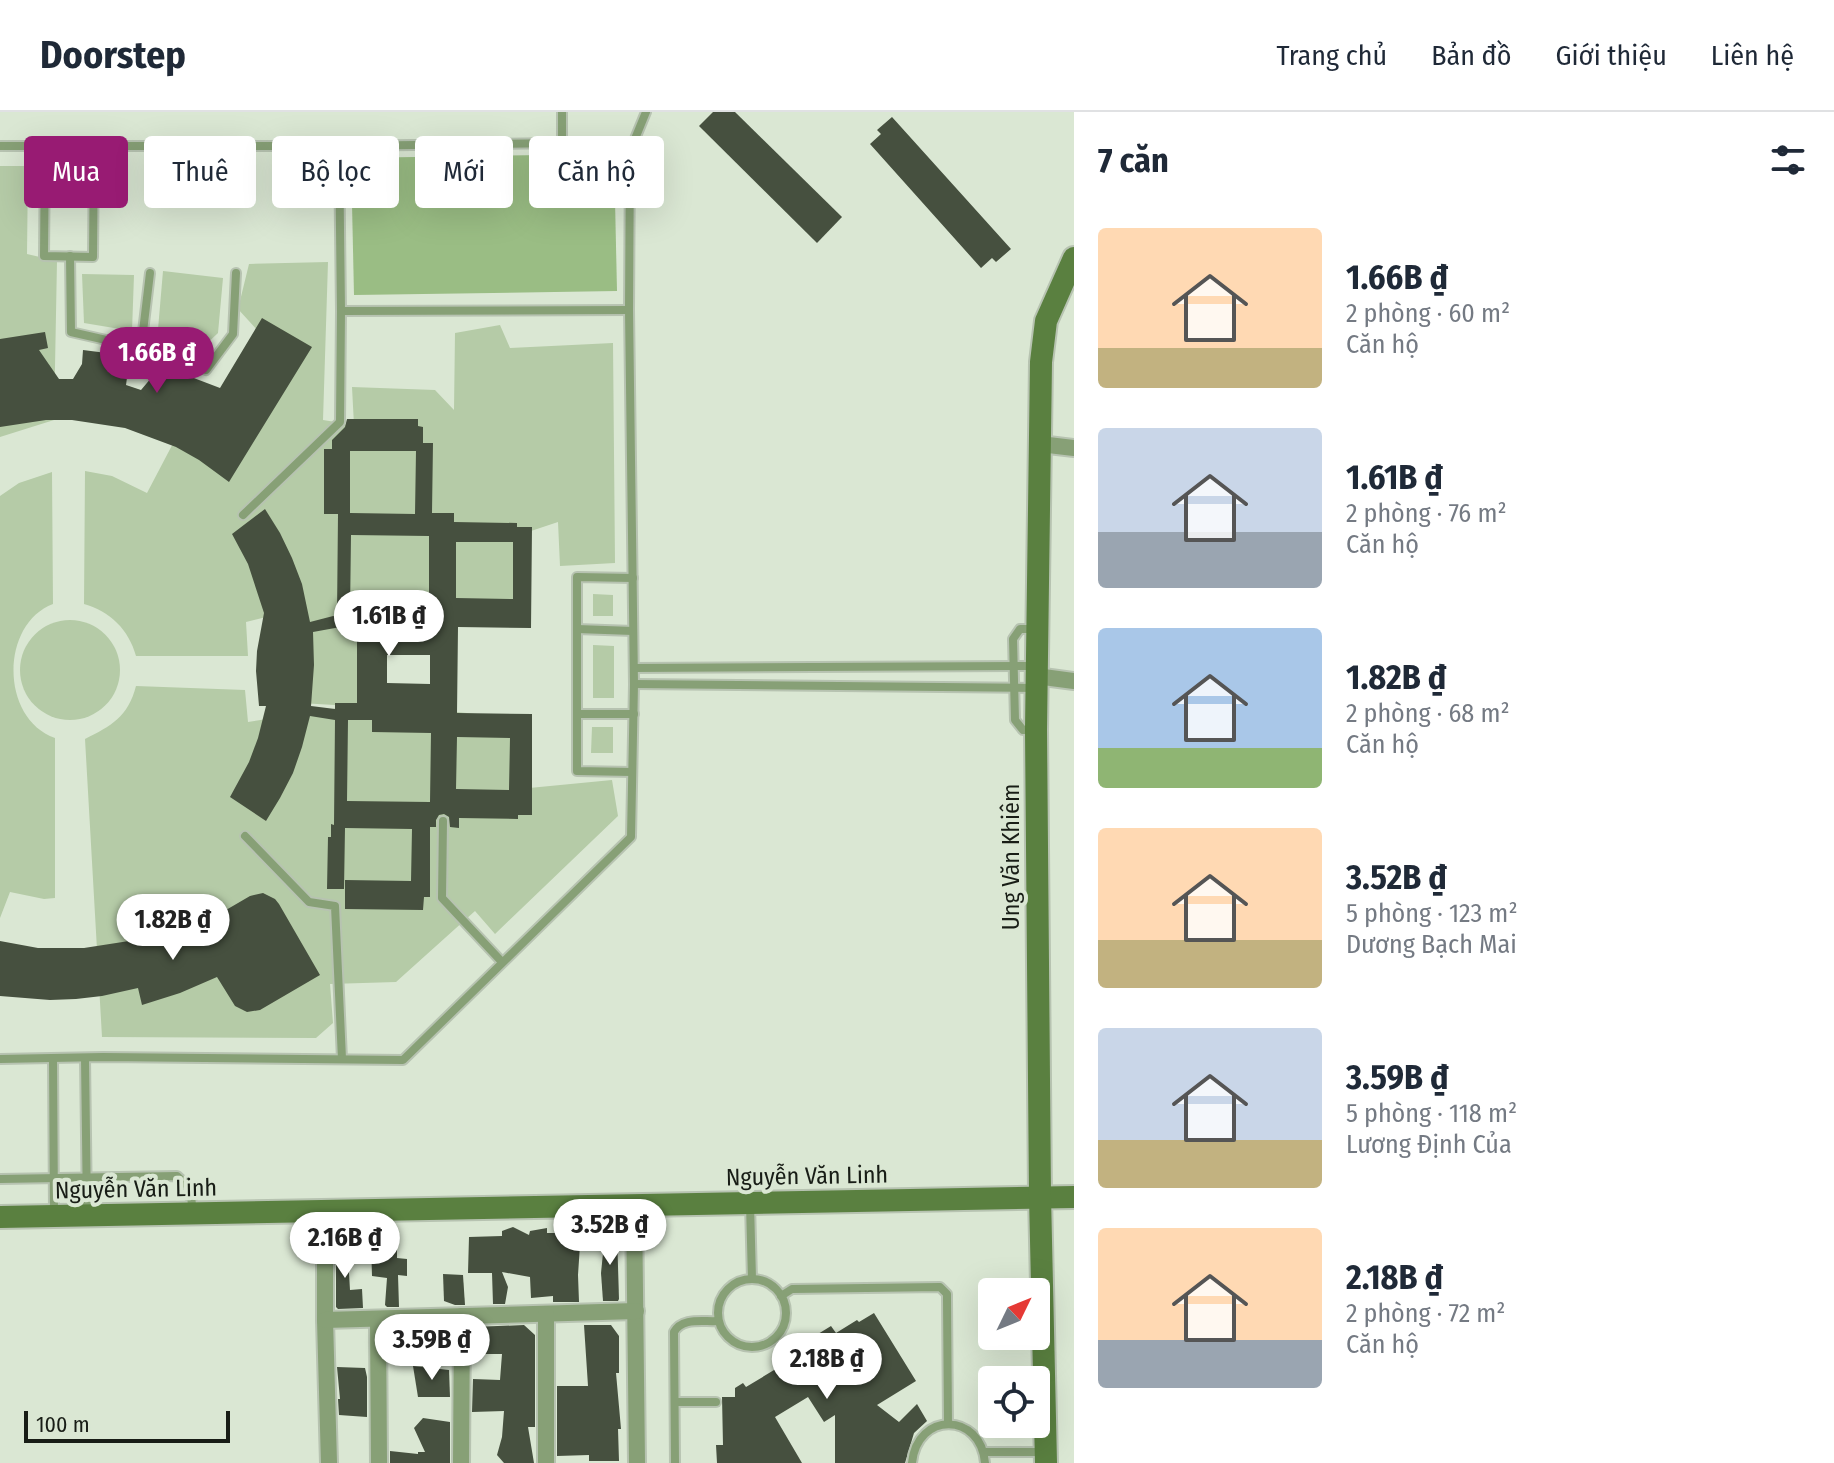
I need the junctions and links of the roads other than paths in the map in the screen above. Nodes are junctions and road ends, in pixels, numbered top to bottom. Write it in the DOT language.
graph roads {
  1 [pos="562,112"];
  2 [pos="646,112"];
  3 [pos="562,136"];
  4 [pos="636,136"];
  5 [pos="529,143"];
  6 [pos="399,145"];
  7 [pos="0,146"];
  8 [pos="24,146"];
  9 [pos="128,146"];
  10 [pos="272,146"];
  11 [pos="44,208"];
  12 [pos="93,208"];
  13 [pos="340,208"];
  14 [pos="630,208"];
  15 [pos="70,256"];
  16 [pos="1074,258"];
  17 [pos="150,273"];
  18 [pos="236,273"];
  19 [pos="629,310"];
  20 [pos="341,311"];
  21 [pos="141,348"];
  22 [pos="1040,444"];
  23 [pos="1074,448"];
  24 [pos="243,515"];
  25 [pos="633,578"];
  26 [pos="577,629"];
  27 [pos="1037,629"];
  28 [pos="633,631"];
  29 [pos="1014,666"];
  30 [pos="634,668"];
  31 [pos="1031,679"];
  32 [pos="1074,681"];
  33 [pos="634,684"];
  34 [pos="577,714"];
  35 [pos="634,714"];
  36 [pos="632,772"];
  37 [pos="443,821"];
  38 [pos="245,836"];
  39 [pos="502,962"];
  40 [pos="53,1058"];
  41 [pos="85,1058"];
  42 [pos="0,1059"];
  43 [pos="342,1059"];
  44 [pos="87,1177"];
  45 [pos="54,1178"];
  46 [pos="0,1179"];
  47 [pos="1040,1196"];
  48 [pos="1074,1197"];
  49 [pos="750,1203"];
  50 [pos="634,1206"];
  51 [pos="325,1212"];
  52 [pos="193,1214"];
  53 [pos="87,1215"];
  54 [pos="54,1216"];
  55 [pos="0,1217"];
  56 [pos="752,1279"];
  57 [pos="781,1296"];
  58 [pos="636,1311"];
  59 [pos="546,1314"];
  60 [pos="462,1316"];
  61 [pos="378,1319"];
  62 [pos="325,1320"];
  63 [pos="718,1321"];
  64 [pos="675,1402"];
  65 [pos="716,1402"];
  66 [pos="948,1424"];
  67 [pos="984,1452"];
  68 [pos="1046,1458"];
  69 [pos="329,1463"];
  70 [pos="379,1463"];
  71 [pos="461,1463"];
  72 [pos="546,1463"];
  73 [pos="637,1463"];
  74 [pos="675,1463"];
  75 [pos="912,1463"];
  76 [pos="985,1463"];
  1 -- 3 [label="lane"];
  2 -- 4 [label="lane"];
  5 -- 6 [label="lane"];
  7 -- 8 [label="lane"];
  9 -- 10 [label="lane"];
  11 -- 15 [label="lane"];
  12 -- 15 [label="lane"];
  13 -- 20 [label="lane"];
  14 -- 19 [label="lane"];
  15 -- 21 [label="lane"];
  16 -- 22 [label="street, Ung Văn Khiêm"];
  17 -- 21 [label="lane"];
  18 -- 21 [label="lane"];
  19 -- 20 [label="lane"];
  19 -- 25 [label="lane"];
  20 -- 24 [label="lane"];
  22 -- 23 [label="street"];
  22 -- 27 [label="street, Ung Văn Khiêm"];
  25 -- 26 [label="lane"];
  25 -- 28 [label="lane"];
  26 -- 28 [label="lane"];
  26 -- 34 [label="lane"];
  27 -- 29 [label="lane"];
  27 -- 31 [label="street, Ung Văn Khiêm"];
  28 -- 30 [label="lane"];
  29 -- 30 [label="lane"];
  29 -- 31 [label="lane"];
  29 -- 31 [label="lane"];
  30 -- 33 [label="lane"];
  31 -- 32 [label="street"];
  31 -- 33 [label="lane"];
  31 -- 47 [label="street, Ung Văn Khiêm"];
  33 -- 35 [label="lane"];
  34 -- 35 [label="lane"];
  34 -- 36 [label="lane"];
  35 -- 36 [label="lane"];
  36 -- 39 [label="lane"];
  37 -- 39 [label="lane"];
  38 -- 43 [label="lane"];
  39 -- 43 [label="lane"];
  40 -- 41 [label="lane"];
  40 -- 42 [label="lane"];
  40 -- 45 [label="lane"];
  41 -- 43 [label="lane"];
  41 -- 44 [label="lane"];
  44 -- 45 [label="lane"];
  44 -- 52 [label="lane"];
  44 -- 53 [label="lane"];
  45 -- 46 [label="lane"];
  45 -- 54 [label="lane"];
  47 -- 48 [label="street, Nguyễn Văn Linh"];
  47 -- 49 [label="street, Nguyễn Văn Linh"];
  47 -- 68 [label="street, Ung Văn Khiêm"];
  49 -- 50 [label="street, Nguyễn Văn Linh"];
  49 -- 56 [label="lane"];
  50 -- 51 [label="street, Nguyễn Văn Linh"];
  50 -- 58 [label="street"];
  51 -- 52 [label="street, Nguyễn Văn Linh"];
  51 -- 62 [label="street"];
  52 -- 53 [label="street, Nguyễn Văn Linh"];
  53 -- 54 [label="street, Nguyễn Văn Linh"];
  54 -- 55 [label="street, Nguyễn Văn Linh"];
  56 -- 57 [label="lane"];
  56 -- 63 [label="lane"];
  57 -- 63 [label="lane"];
  57 -- 66 [label="lane"];
  58 -- 59 [label="street"];
  58 -- 73 [label="street"];
  59 -- 60 [label="street"];
  59 -- 72 [label="street"];
  60 -- 61 [label="street"];
  60 -- 71 [label="street"];
  61 -- 62 [label="street"];
  61 -- 70 [label="street"];
  62 -- 69 [label="street"];
  63 -- 64 [label="lane"];
  64 -- 65 [label="lane"];
  64 -- 74 [label="lane"];
  66 -- 67 [label="lane"];
  66 -- 75 [label="lane"];
  67 -- 68 [label="lane"];
  67 -- 76 [label="lane"];
}
